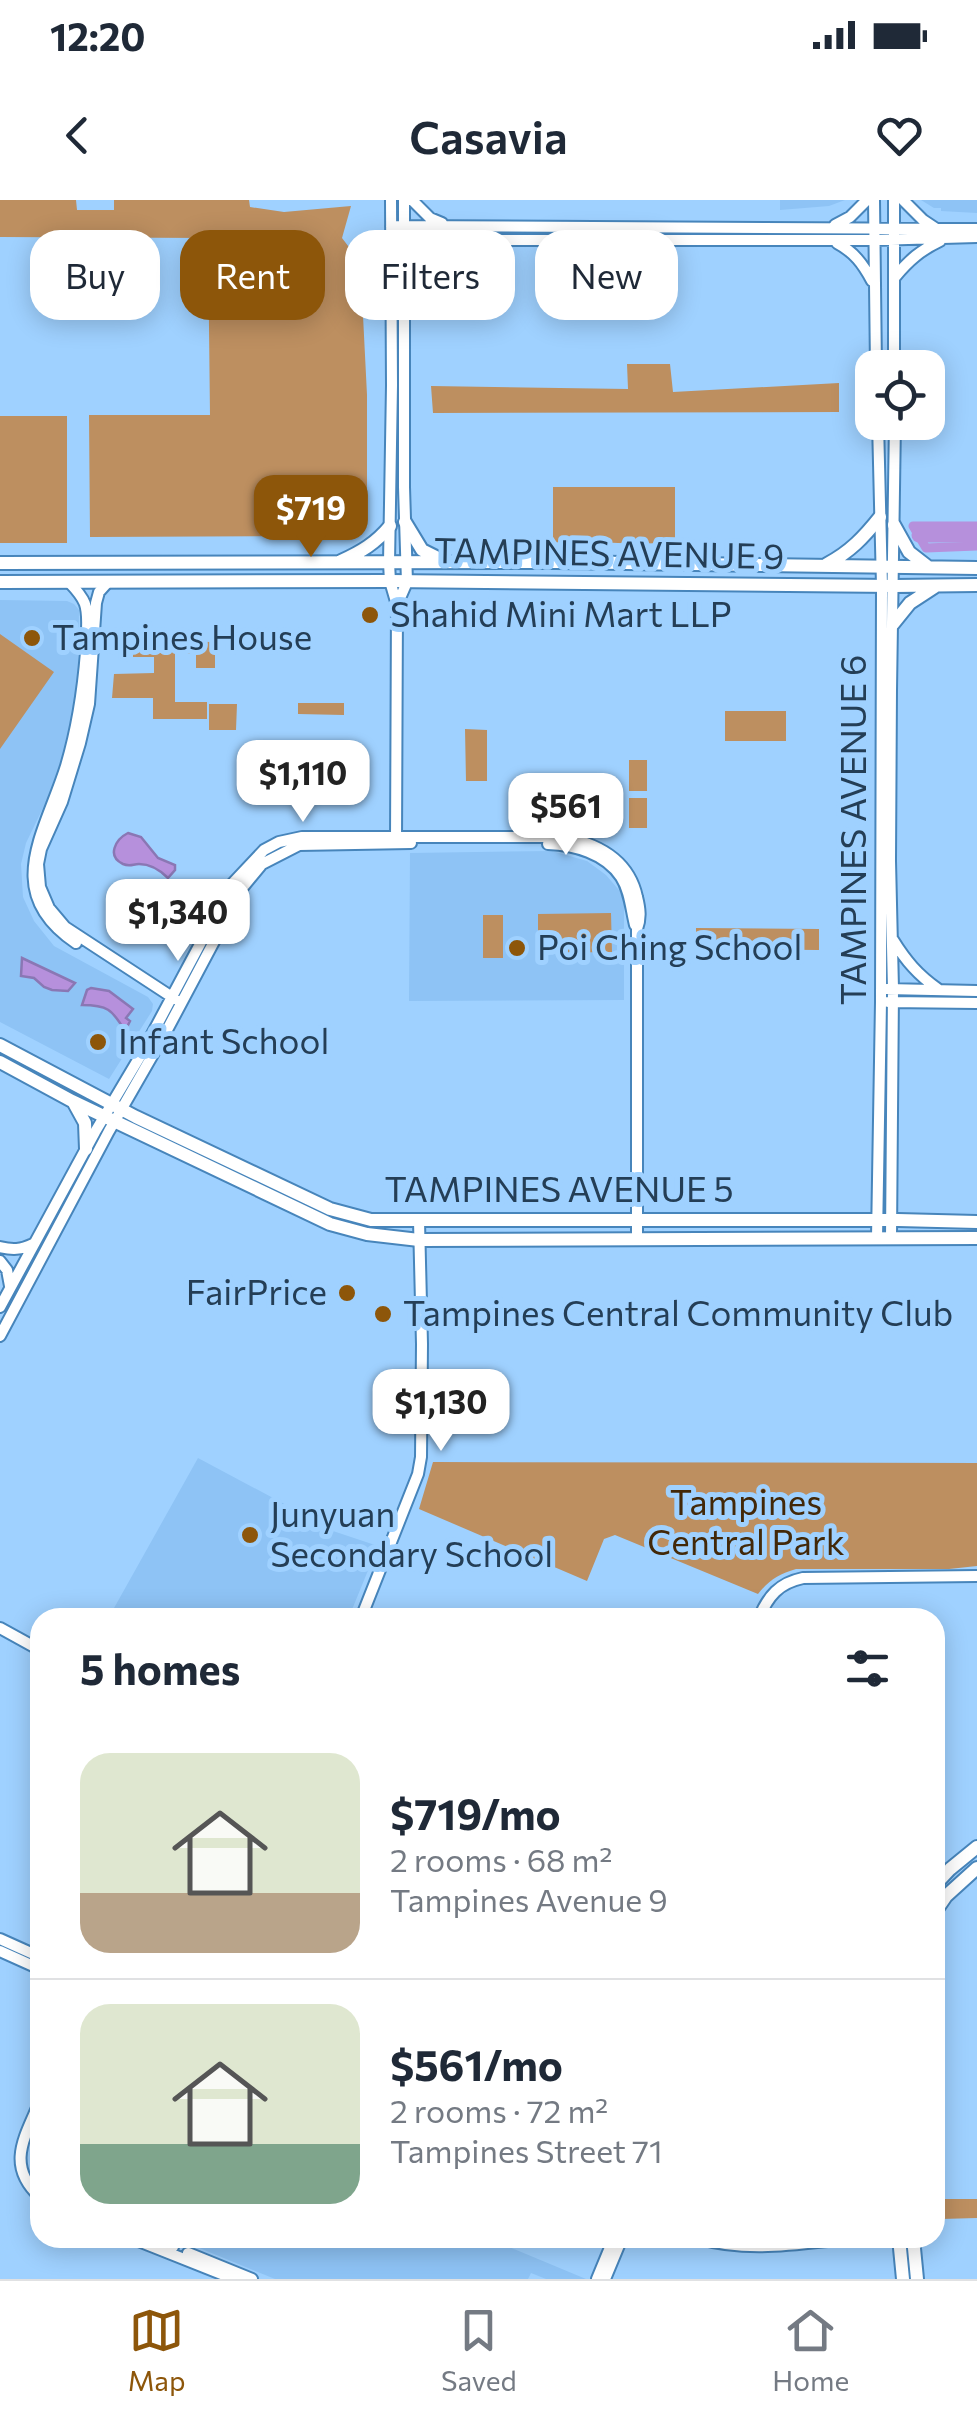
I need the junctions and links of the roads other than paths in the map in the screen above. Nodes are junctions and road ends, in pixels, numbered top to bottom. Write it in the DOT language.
graph roads {
  1 [pos="391,200"];
  2 [pos="404,200"];
  3 [pos="412,200"];
  4 [pos="870,200"];
  5 [pos="894,200"];
  6 [pos="904,200"];
  7 [pos="391,226"];
  8 [pos="404,226"];
  9 [pos="452,226"];
  10 [pos="830,228"];
  11 [pos="874,228"];
  12 [pos="894,228"];
  13 [pos="936,228"];
  14 [pos="977,228"];
  15 [pos="391,230"];
  16 [pos="404,230"];
  17 [pos="977,236"];
  18 [pos="945,239"];
  19 [pos="515,240"];
  20 [pos="832,240"];
  21 [pos="874,240"];
  22 [pos="894,240"];
  23 [pos="894,278"];
  24 [pos="874,287"];
  25 [pos="391,320"];
  26 [pos="405,320"];
  27 [pos="876,350"];
  28 [pos="894,350"];
  29 [pos="878,440"];
  30 [pos="895,440"];
  31 [pos="880,517"];
  32 [pos="405,522"];
  33 [pos="894,525"];
  34 [pos="390,526"];
  35 [pos="449,562"];
  36 [pos="0,563"];
  37 [pos="389,563"];
  38 [pos="407,563"];
  39 [pos="334,564"];
  40 [pos="825,566"];
  41 [pos="888,566"];
  42 [pos="929,567"];
  43 [pos="977,568"];
  44 [pos="390,581"];
  45 [pos="0,582"];
  46 [pos="69,582"];
  47 [pos="108,582"];
  48 [pos="407,582"];
  49 [pos="938,585"];
  50 [pos="977,585"];
  51 [pos="888,586"];
  52 [pos="397,604"];
  53 [pos="893,624"];
  54 [pos="396,840"];
  55 [pos="892,939"];
  56 [pos="105,955"];
  57 [pos="887,989"];
  58 [pos="938,989"];
  59 [pos="977,992"];
  60 [pos="176,1000"];
  61 [pos="887,1002"];
  62 [pos="977,1003"];
  63 [pos="0,1045"];
  64 [pos="0,1062"];
  65 [pos="72,1101"];
  66 [pos="113,1112"];
  67 [pos="86,1150"];
  68 [pos="884,1220"];
  69 [pos="419,1221"];
  70 [pos="636,1221"];
  71 [pos="977,1222"];
  72 [pos="884,1238"];
  73 [pos="977,1238"];
  74 [pos="636,1239"];
  75 [pos="419,1240"];
  76 [pos="35,1243"];
  77 [pos="0,1247"];
  78 [pos="0,1261"];
  79 [pos="10,1287"];
  80 [pos="0,1307"];
  81 [pos="0,1336"];
  82 [pos="977,1576"];
  83 [pos="366,1608"];
  84 [pos="764,1608"];
  85 [pos="0,1628"];
  86 [pos="30,1644"];
  87 [pos="977,1847"];
  88 [pos="977,1868"];
  89 [pos="945,1874"];
  90 [pos="945,1897"];
  91 [pos="0,1939"];
  92 [pos="0,1951"];
  93 [pos="30,1952"];
  94 [pos="30,1964"];
  95 [pos="30,2124"];
  96 [pos="30,2143"];
  97 [pos="30,2175"];
  98 [pos="30,2185"];
  99 [pos="156,2248"];
  100 [pos="175,2248"];
  101 [pos="614,2248"];
  102 [pos="903,2248"];
  103 [pos="914,2248"];
  104 [pos="915,2278"];
  105 [pos="234,2279"];
  106 [pos="252,2279"];
  107 [pos="601,2279"];
  1 -- 7 [label="street"];
  2 -- 8 [label="street"];
  3 -- 9 [label="street"];
  4 -- 10 [label="street"];
  4 -- 11 [label="street"];
  5 -- 12 [label="street"];
  6 -- 13 [label="street"];
  7 -- 8 [label="street"];
  7 -- 15 [label="street"];
  8 -- 9 [label="street"];
  8 -- 16 [label="street"];
  9 -- 10 [label="street"];
  10 -- 11 [label="street"];
  11 -- 12 [label="street"];
  11 -- 21 [label="street"];
  12 -- 13 [label="street"];
  12 -- 22 [label="street"];
  13 -- 14 [label="street"];
  17 -- 18 [label="street"];
  18 -- 22 [label="street"];
  18 -- 23 [label="street"];
  19 -- 20 [label="street"];
  20 -- 21 [label="street"];
  20 -- 24 [label="street"];
  21 -- 22 [label="street"];
  21 -- 24 [label="street"];
  22 -- 23 [label="street"];
  23 -- 28 [label="street"];
  24 -- 27 [label="street"];
  25 -- 34 [label="street"];
  26 -- 32 [label="street"];
  29 -- 31 [label="street, TAMPINES AVENUE 6"];
  30 -- 33 [label="street, TAMPINES AVENUE 6"];
  31 -- 40 [label="main road"];
  31 -- 41 [label="street, TAMPINES AVENUE 6"];
  32 -- 35 [label="main road"];
  32 -- 38 [label="street"];
  33 -- 41 [label="street, TAMPINES AVENUE 6"];
  33 -- 42 [label="main road"];
  34 -- 37 [label="street"];
  34 -- 39 [label="main road"];
  35 -- 38 [label="main road, TAMPINES AVENUE 9"];
  35 -- 40 [label="main road, TAMPINES AVENUE 9"];
  36 -- 39 [label="main road, TAMPINES AVENUE 9"];
  37 -- 38 [label="main road, TAMPINES AVENUE 9"];
  37 -- 39 [label="main road, TAMPINES AVENUE 9"];
  37 -- 44 [label="street"];
  38 -- 48 [label="street"];
  40 -- 41 [label="main road, TAMPINES AVENUE 9"];
  41 -- 42 [label="main road, TAMPINES AVENUE 9"];
  41 -- 51 [label="street, TAMPINES AVENUE 6"];
  42 -- 43 [label="main road, TAMPINES AVENUE 9"];
  44 -- 47 [label="main road, TAMPINES AVENUE 9"];
  44 -- 48 [label="main road, TAMPINES AVENUE 9"];
  44 -- 52 [label="street"];
  45 -- 46 [label="main road, TAMPINES AVENUE 9"];
  46 -- 47 [label="main road, TAMPINES AVENUE 9"];
  46 -- 56 [label="street"];
  47 -- 56 [label="street"];
  48 -- 51 [label="main road, TAMPINES AVENUE 9"];
  48 -- 52 [label="street"];
  49 -- 50 [label="main road, TAMPINES AVENUE 9"];
  49 -- 51 [label="main road, TAMPINES AVENUE 9"];
  49 -- 53 [label="main road"];
  51 -- 53 [label="street, TAMPINES AVENUE 6"];
  51 -- 57 [label="street, TAMPINES AVENUE 6"];
  52 -- 54 [label="street"];
  53 -- 55 [label="street, TAMPINES AVENUE 6"];
  54 -- 60 [label="street"];
  54 -- 70 [label="street"];
  55 -- 57 [label="street, TAMPINES AVENUE 6"];
  55 -- 58 [label="street"];
  56 -- 60 [label="street"];
  57 -- 58 [label="street"];
  57 -- 61 [label="street, TAMPINES AVENUE 6"];
  58 -- 59 [label="street"];
  60 -- 66 [label="street"];
  61 -- 62 [label="street"];
  61 -- 68 [label="street, TAMPINES AVENUE 6"];
  63 -- 66 [label="main road, TAMPINES AVENUE 5"];
  64 -- 65 [label="main road, TAMPINES AVENUE 5"];
  65 -- 66 [label="main road, TAMPINES AVENUE 5"];
  65 -- 67 [label="main road"];
  66 -- 67 [label="street"];
  66 -- 69 [label="main road, TAMPINES AVENUE 5"];
  66 -- 75 [label="main road, TAMPINES AVENUE 5"];
  66 -- 81 [label="street"];
  67 -- 76 [label="street"];
  68 -- 70 [label="main road, TAMPINES AVENUE 5"];
  68 -- 71 [label="main road, TAMPINES AVENUE 5"];
  68 -- 72 [label="street, TAMPINES AVENUE 6"];
  69 -- 70 [label="main road, TAMPINES AVENUE 5"];
  69 -- 75 [label="street"];
  70 -- 74 [label="street"];
  72 -- 73 [label="main road, TAMPINES AVENUE 5"];
  72 -- 74 [label="main road, TAMPINES AVENUE 5"];
  74 -- 75 [label="main road, TAMPINES AVENUE 5"];
  75 -- 83 [label="street"];
  76 -- 77 [label="street"];
  76 -- 79 [label="street"];
  78 -- 79 [label="street"];
  79 -- 80 [label="street"];
  82 -- 84 [label="street"];
  85 -- 86 [label="street"];
  87 -- 89 [label="main road"];
  88 -- 90 [label="main road"];
  91 -- 93 [label="street"];
  92 -- 94 [label="street"];
  95 -- 98 [label="street"];
  96 -- 97 [label="street"];
  99 -- 105 [label="street"];
  100 -- 106 [label="street"];
  101 -- 107 [label="street"];
  102 -- 104 [label="main road"];
  103 -- 104 [label="main road"];
}
